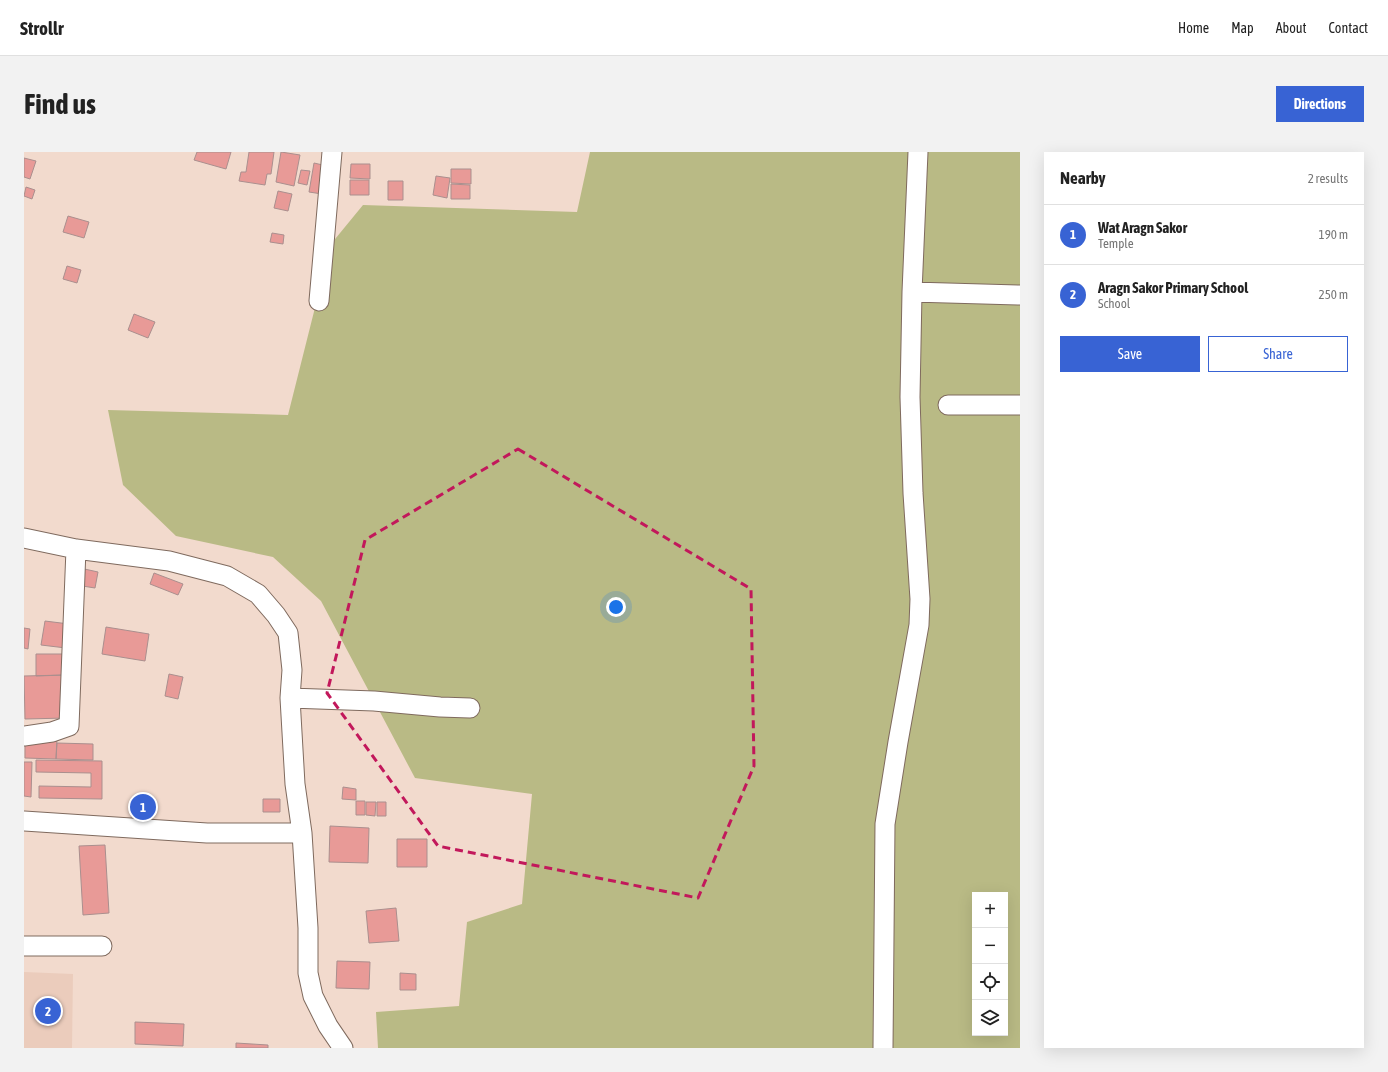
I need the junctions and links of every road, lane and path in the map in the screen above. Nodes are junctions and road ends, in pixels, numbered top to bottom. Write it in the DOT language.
graph roads {
  1 [pos="332,152"];
  2 [pos="918,152"];
  3 [pos="912,292"];
  4 [pos="1020,295"];
  5 [pos="319,301"];
  6 [pos="948,404"];
  7 [pos="1020,405"];
  8 [pos="24,538"];
  9 [pos="76,548"];
  10 [pos="290,698"];
  11 [pos="470,708"];
  12 [pos="24,736"];
  13 [pos="24,821"];
  14 [pos="302,833"];
  15 [pos="24,946"];
  16 [pos="102,946"];
  17 [pos="343,1048"];
  18 [pos="883,1048"];
  1 -- 5 [label="street"];
  2 -- 3 [label="street"];
  3 -- 4 [label="street"];
  3 -- 18 [label="street"];
  6 -- 7 [label="street"];
  8 -- 9 [label="street"];
  9 -- 10 [label="street"];
  9 -- 12 [label="street"];
  10 -- 11 [label="street"];
  10 -- 14 [label="street"];
  13 -- 14 [label="street"];
  14 -- 17 [label="street"];
  15 -- 16 [label="street"];
}
